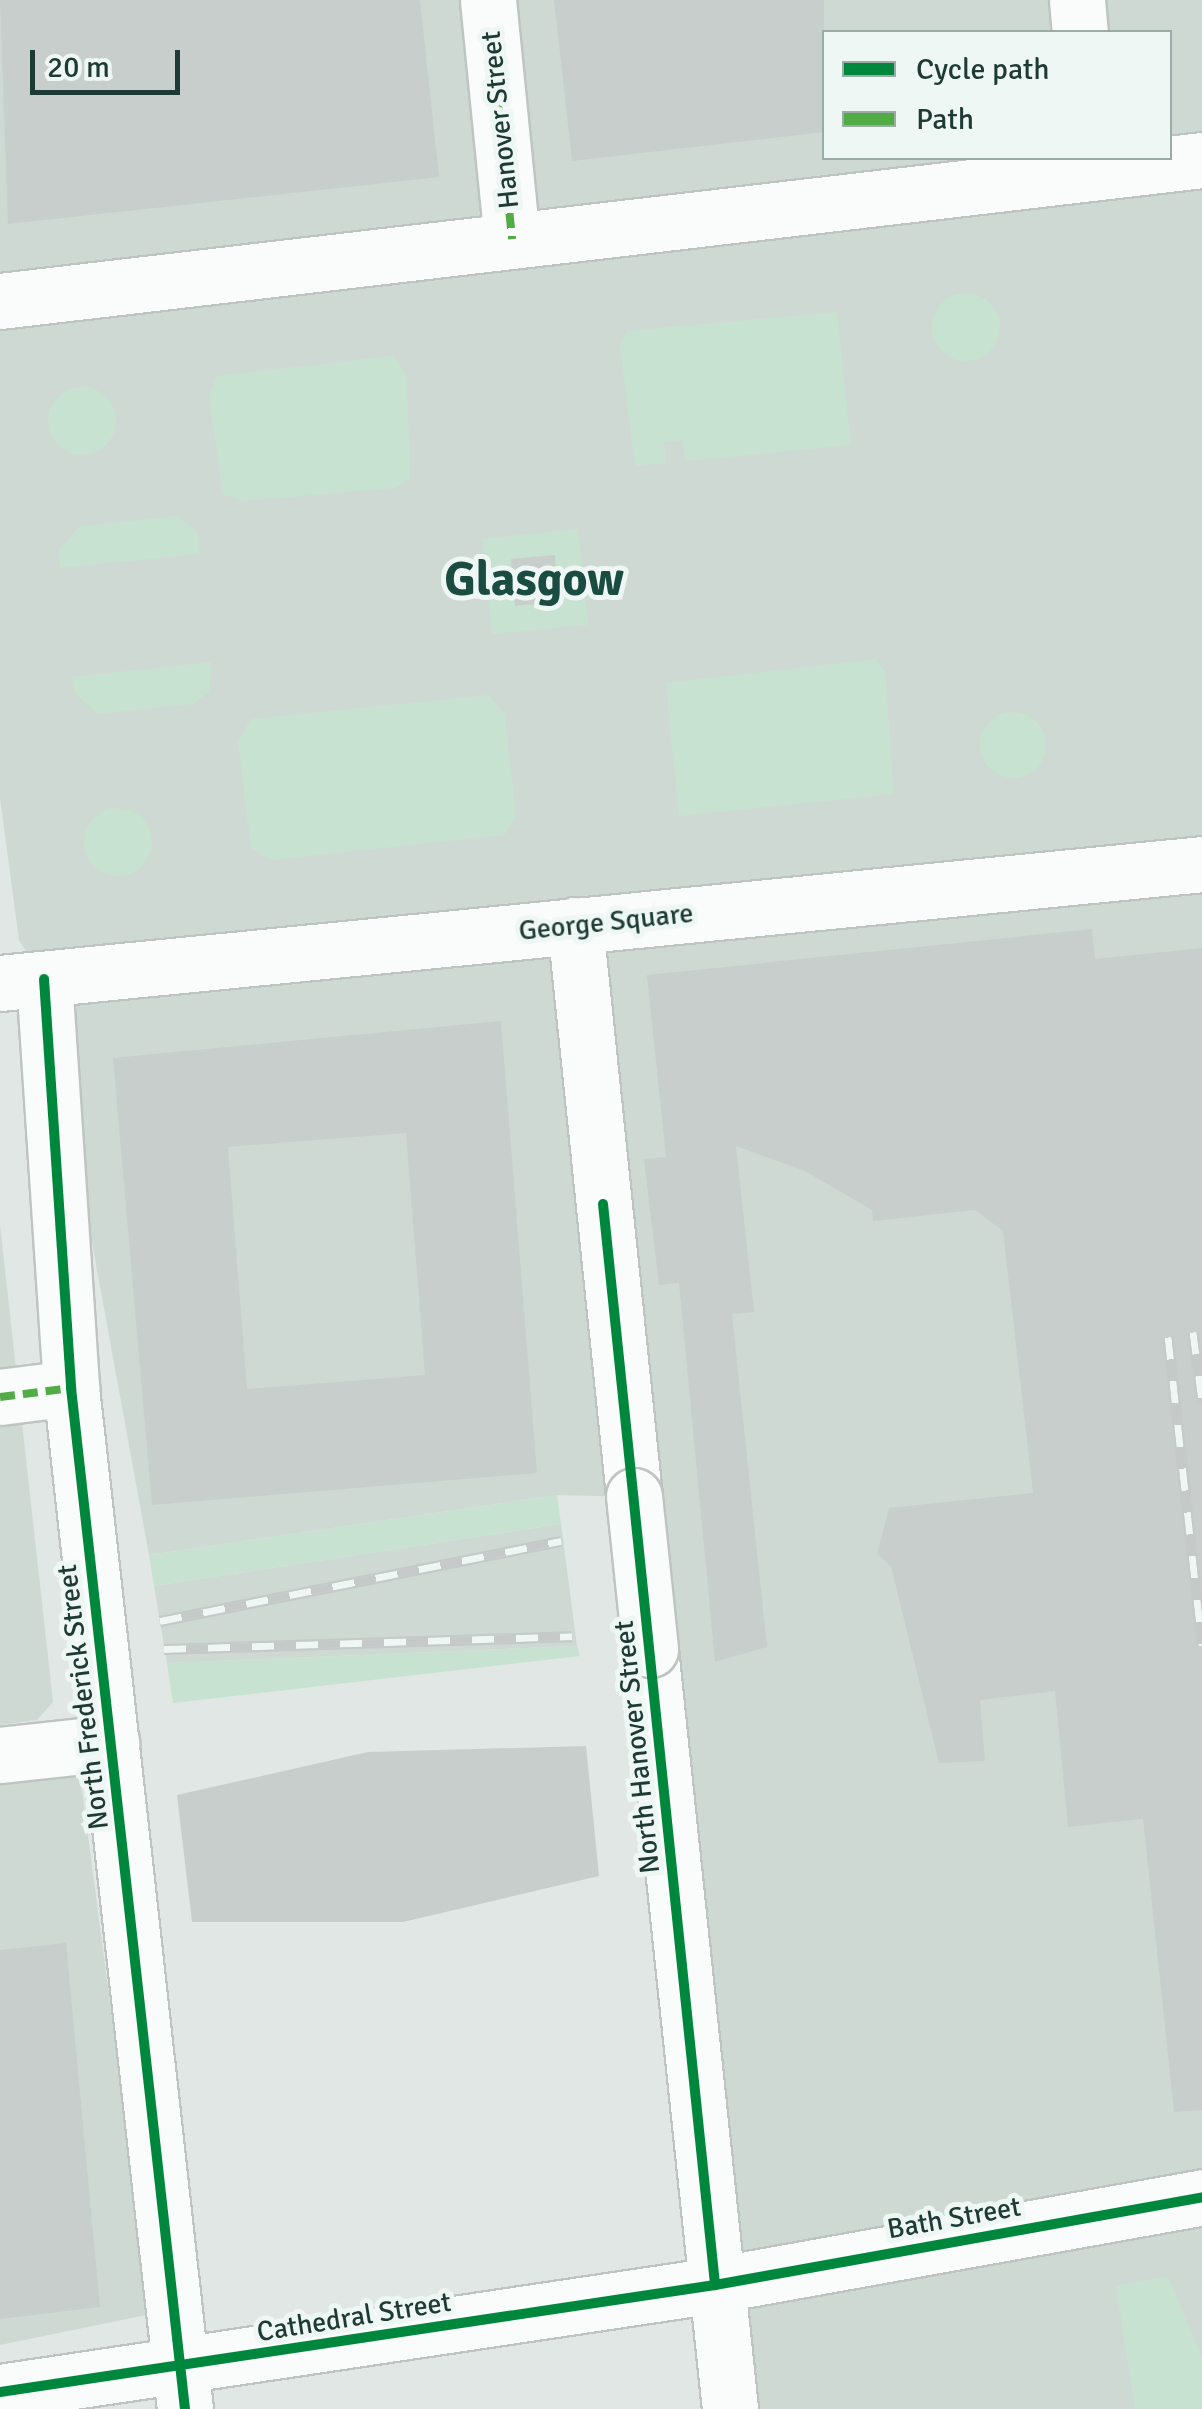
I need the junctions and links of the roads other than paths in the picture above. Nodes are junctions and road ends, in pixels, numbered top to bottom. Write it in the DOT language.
graph roads {
  1 [pos="488,0"];
  2 [pos="1077,0"];
  3 [pos="1080,30"];
  4 [pos="1202,160"];
  5 [pos="1094,165"];
  6 [pos="512,239"];
  7 [pos="0,302"];
  8 [pos="1185,866"];
  9 [pos="576,925"];
  10 [pos="22,981"];
  11 [pos="71,1388"];
  12 [pos="0,1397"];
  13 [pos="111,1743"];
  14 [pos="0,1755"];
  15 [pos="1202,2196"];
  16 [pos="716,2285"];
  17 [pos="183,2388"];
  18 [pos="0,2392"];
  19 [pos="730,2409"];
  1 -- 6 [label="street, Hanover Street"];
  2 -- 3 [label="street"];
  4 -- 5 [label="street"];
  5 -- 6 [label="street"];
  6 -- 7 [label="street"];
  8 -- 9 [label="street, George Square"];
  9 -- 10 [label="street, George Square"];
  9 -- 16 [label="street, North Hanover Street, bridge"];
  10 -- 11 [label="street, North Frederick Street"];
  11 -- 12 [label="street"];
  11 -- 13 [label="street, North Frederick Street"];
  13 -- 14 [label="street"];
  13 -- 17 [label="street, North Frederick Street"];
  15 -- 16 [label="street, Bath Street"];
  16 -- 17 [label="street, Cathedral Street"];
  16 -- 19 [label="street, North Hanover Street"];
  17 -- 18 [label="street, Cathedral Street"];
}
